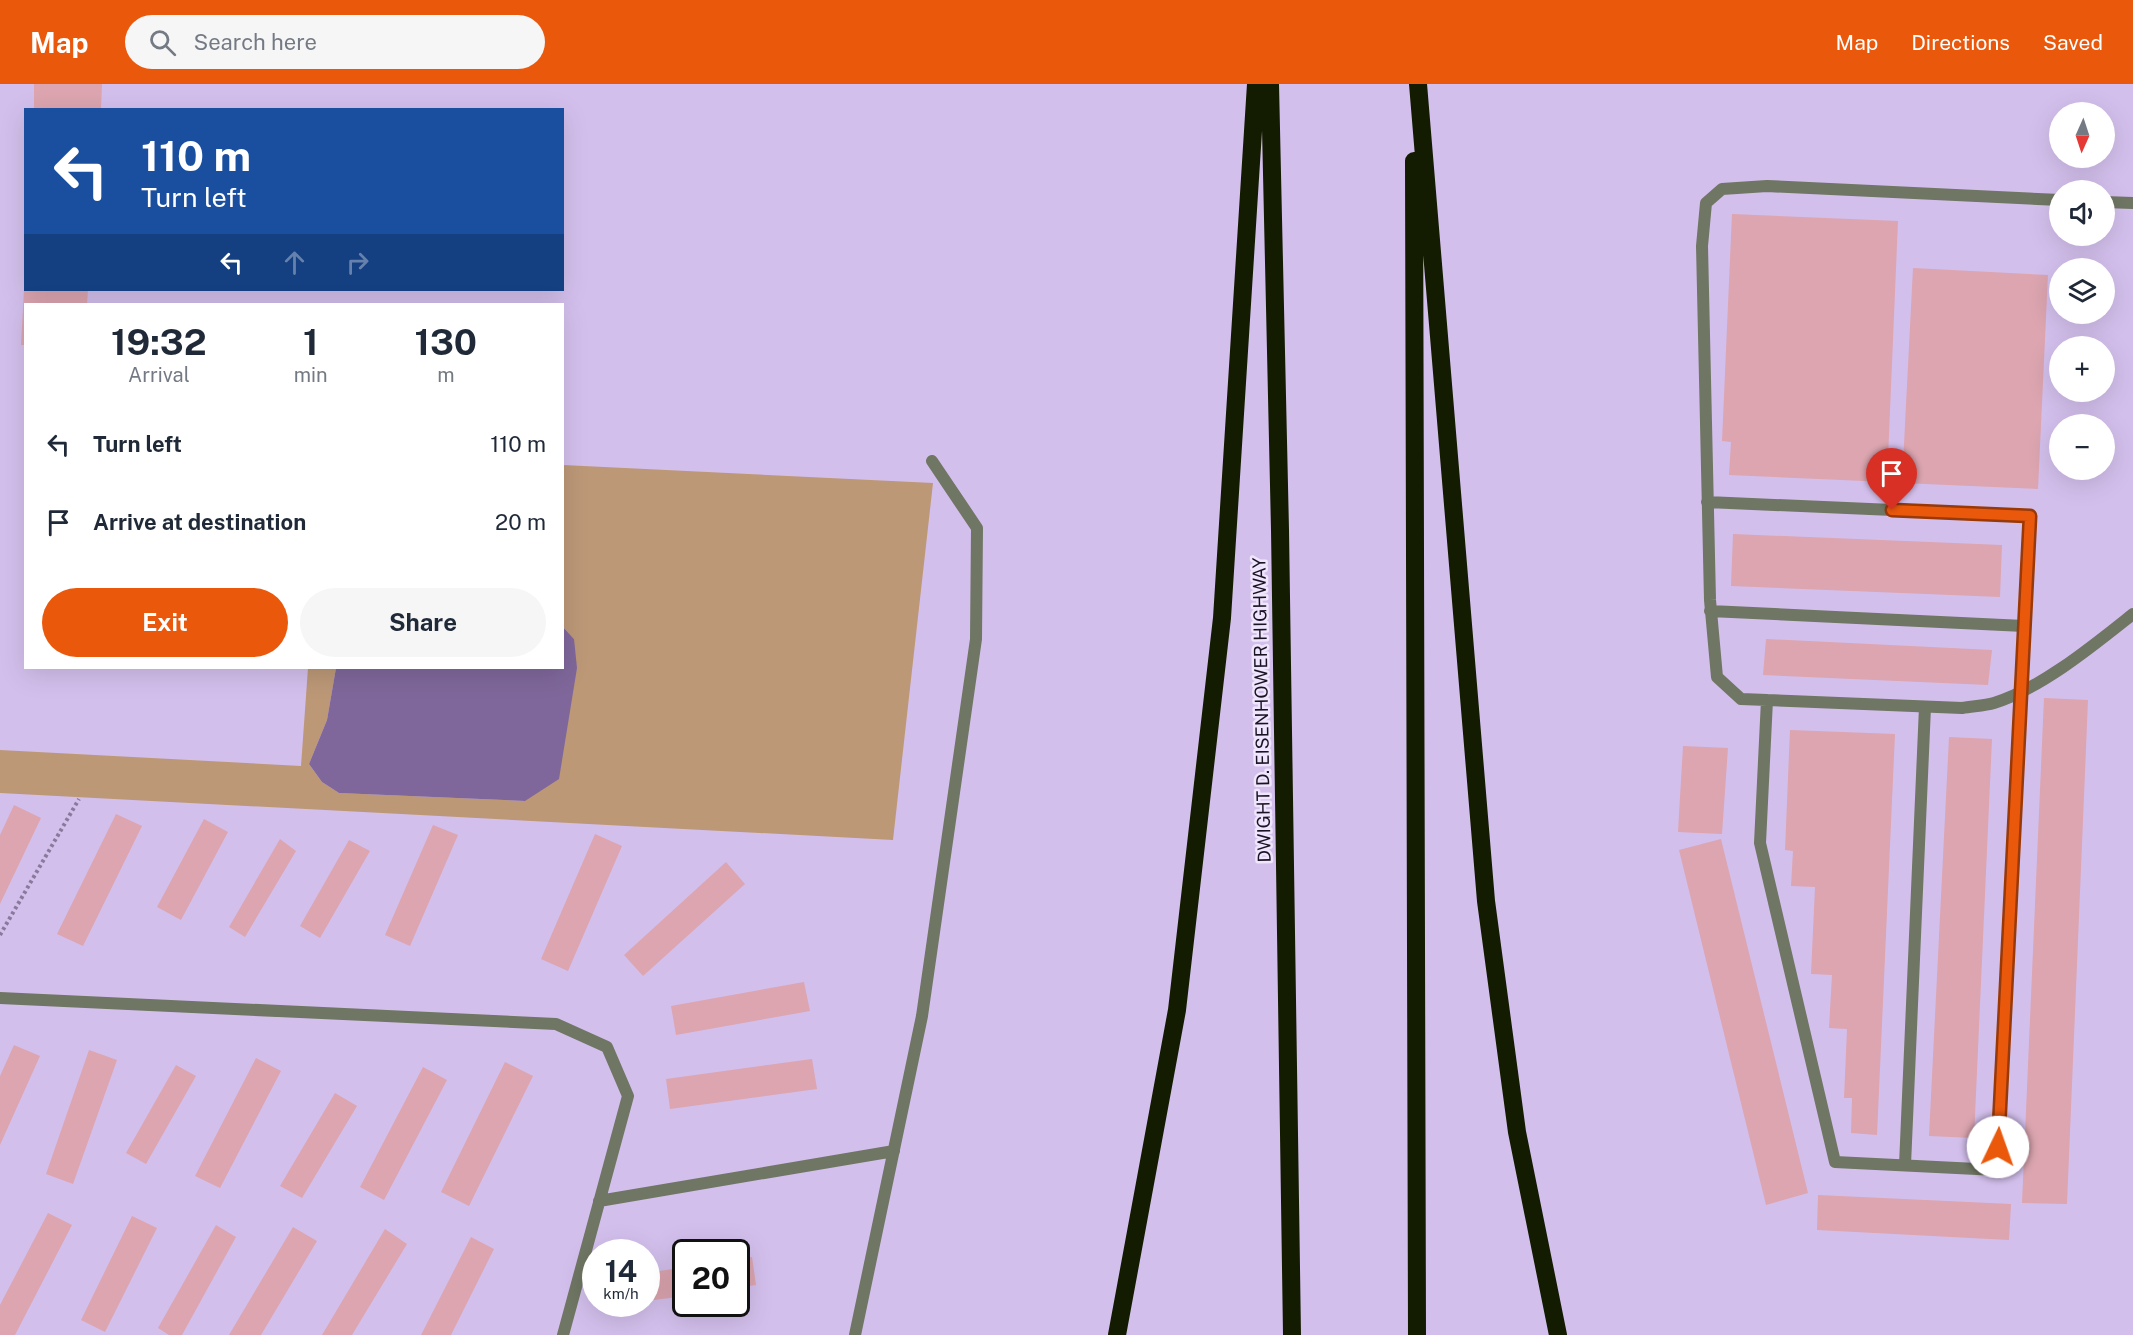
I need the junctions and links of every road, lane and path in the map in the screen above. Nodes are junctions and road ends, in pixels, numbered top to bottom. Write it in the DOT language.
graph roads {
  1 [pos="1256,84"];
  2 [pos="1270,84"];
  3 [pos="1414,84"];
  4 [pos="1418,84"];
  5 [pos="2049,199"];
  6 [pos="2115,202"];
  7 [pos="2133,203"];
  8 [pos="932,461"];
  9 [pos="1707,502"];
  10 [pos="1710,611"];
  11 [pos="2133,614"];
  12 [pos="2024,626"];
  13 [pos="2020,691"];
  14 [pos="1767,700"];
  15 [pos="1925,707"];
  16 [pos="79,799"];
  17 [pos="0,935"];
  18 [pos="0,998"];
  19 [pos="894,1151"];
  20 [pos="1905,1165"];
  21 [pos="599,1201"];
  22 [pos="563,1335"];
  23 [pos="855,1335"];
  24 [pos="1117,1335"];
  25 [pos="1292,1335"];
  26 [pos="1417,1335"];
  27 [pos="1558,1335"];
  1 -- 24 [label="highway"];
  2 -- 25 [label="highway, DWIGHT D. EISENHOWER HIGHWAY"];
  3 -- 26 [label="highway"];
  4 -- 27 [label="highway"];
  5 -- 9 [label="lane"];
  6 -- 7 [label="lane"];
  8 -- 19 [label="lane"];
  9 -- 10 [label="lane"];
  9 -- 12 [label="lane"];
  10 -- 12 [label="lane"];
  10 -- 14 [label="lane"];
  11 -- 13 [label="lane"];
  12 -- 13 [label="lane"];
  13 -- 15 [label="lane"];
  13 -- 20 [label="lane"];
  14 -- 15 [label="lane"];
  14 -- 20 [label="lane"];
  15 -- 20 [label="lane"];
  16 -- 17 [label="path"];
  18 -- 21 [label="lane"];
  19 -- 21 [label="lane"];
  19 -- 23 [label="lane"];
  21 -- 22 [label="lane"];
}
